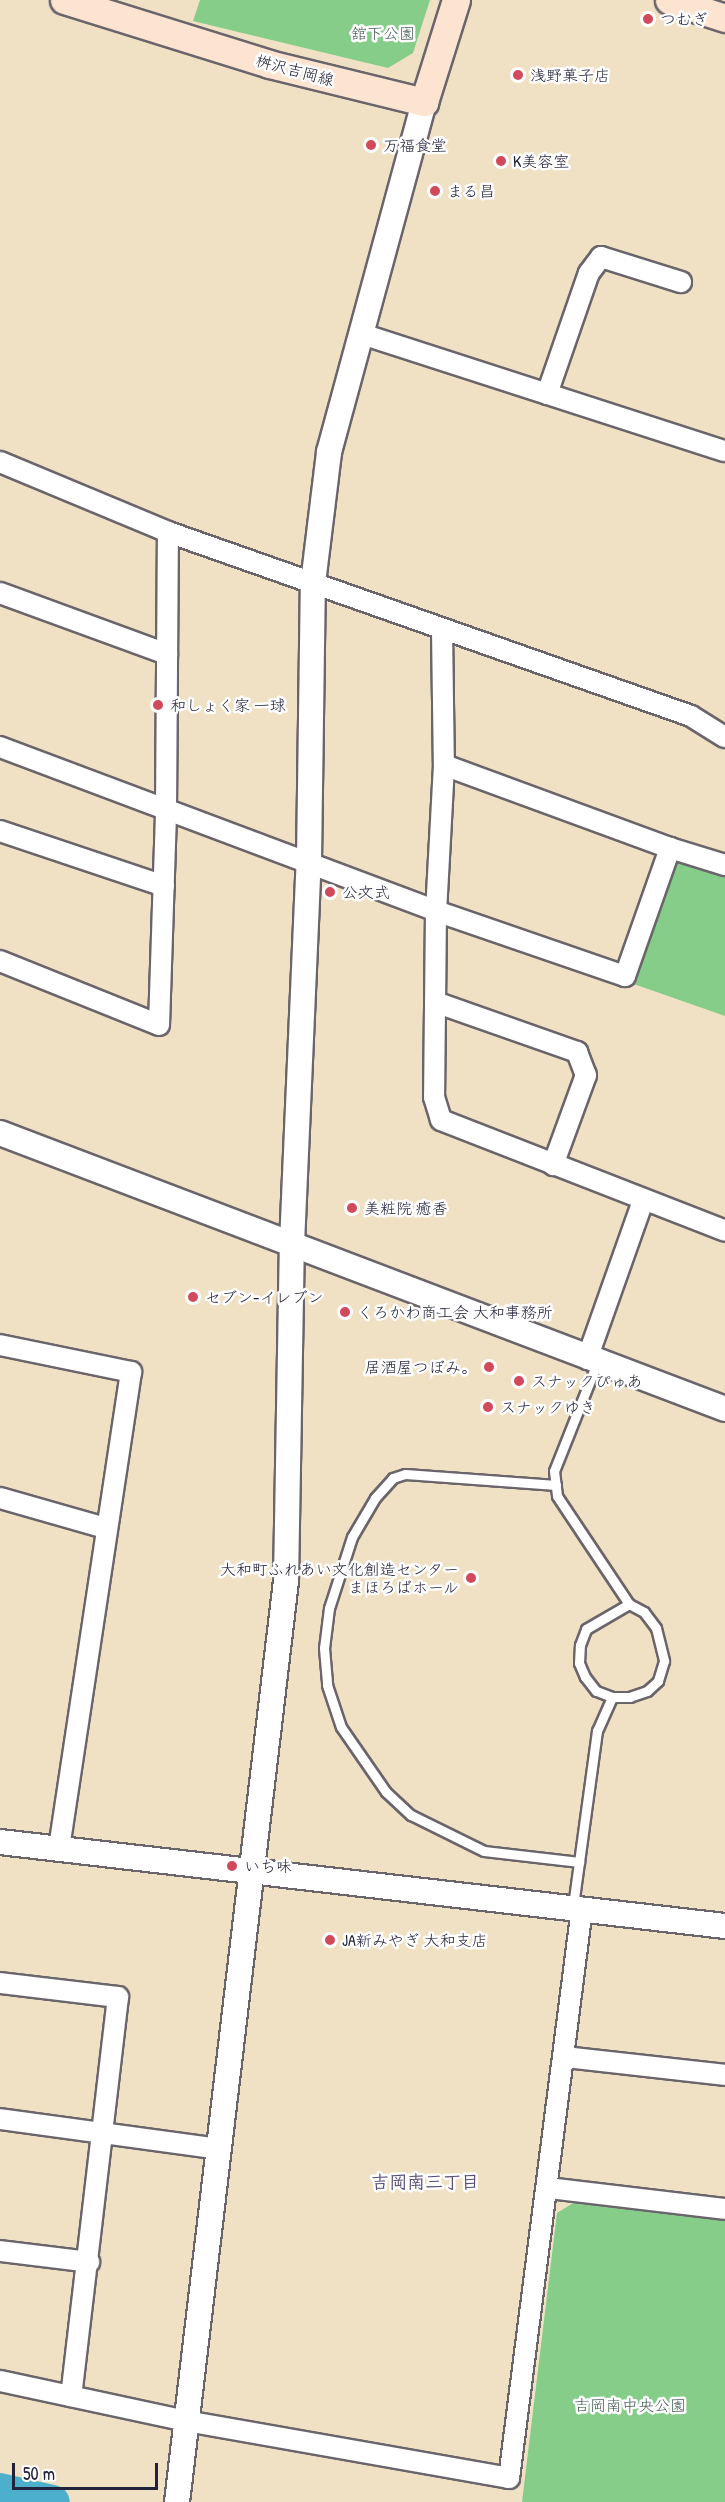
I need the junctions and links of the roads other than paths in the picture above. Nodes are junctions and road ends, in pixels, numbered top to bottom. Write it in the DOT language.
graph roads {
  1 [pos="64,0"];
  2 [pos="456,0"];
  3 [pos="669,0"];
  4 [pos="725,18"];
  5 [pos="424,102"];
  6 [pos="681,282"];
  7 [pos="362,334"];
  8 [pos="547,394"];
  9 [pos="725,451"];
  10 [pos="0,462"];
  11 [pos="168,532"];
  12 [pos="313,583"];
  13 [pos="0,593"];
  14 [pos="442,630"];
  15 [pos="167,654"];
  16 [pos="725,737"];
  17 [pos="0,747"];
  18 [pos="444,765"];
  19 [pos="166,811"];
  20 [pos="0,831"];
  21 [pos="670,848"];
  22 [pos="309,861"];
  23 [pos="725,866"];
  24 [pos="164,886"];
  25 [pos="436,911"];
  26 [pos="0,961"];
  27 [pos="435,1002"];
  28 [pos="0,1133"];
  29 [pos="553,1165"];
  30 [pos="643,1201"];
  31 [pos="725,1231"];
  32 [pos="292,1244"];
  33 [pos="0,1345"];
  34 [pos="592,1361"];
  35 [pos="725,1409"];
  36 [pos="555,1485"];
  37 [pos="0,1498"];
  38 [pos="105,1528"];
  39 [pos="629,1604"];
  40 [pos="612,1697"];
  41 [pos="0,1842"];
  42 [pos="59,1850"];
  43 [pos="579,1862"];
  44 [pos="254,1872"];
  45 [pos="578,1908"];
  46 [pos="725,1926"];
  47 [pos="0,1983"];
  48 [pos="565,2057"];
  49 [pos="725,2075"];
  50 [pos="0,2119"];
  51 [pos="105,2131"];
  52 [pos="218,2149"];
  53 [pos="549,2188"];
  54 [pos="725,2209"];
  55 [pos="0,2251"];
  56 [pos="89,2262"];
  57 [pos="0,2381"];
  58 [pos="71,2396"];
  59 [pos="186,2421"];
  60 [pos="177,2502"];
  1 -- 5 [label="main road, 桝沢吉岡線"];
  2 -- 5 [label="main road"];
  3 -- 4 [label="main road"];
  5 -- 7 [label="street"];
  6 -- 8 [label="street"];
  7 -- 8 [label="street"];
  7 -- 12 [label="street"];
  8 -- 9 [label="street"];
  10 -- 11 [label="street"];
  11 -- 12 [label="street"];
  11 -- 15 [label="street"];
  12 -- 14 [label="street"];
  12 -- 22 [label="street"];
  13 -- 15 [label="street"];
  14 -- 16 [label="street"];
  14 -- 18 [label="street"];
  15 -- 19 [label="street"];
  17 -- 19 [label="street"];
  18 -- 21 [label="street"];
  18 -- 25 [label="street"];
  19 -- 22 [label="street"];
  19 -- 24 [label="street"];
  20 -- 24 [label="street"];
  21 -- 23 [label="street"];
  21 -- 25 [label="street"];
  22 -- 25 [label="street"];
  22 -- 32 [label="street"];
  24 -- 26 [label="street"];
  25 -- 27 [label="street"];
  27 -- 29 [label="street"];
  27 -- 29 [label="street"];
  28 -- 32 [label="street"];
  29 -- 30 [label="street"];
  30 -- 31 [label="street"];
  30 -- 34 [label="street"];
  32 -- 34 [label="street"];
  32 -- 44 [label="street"];
  33 -- 38 [label="street"];
  34 -- 35 [label="street"];
  34 -- 36 [label="lane"];
  36 -- 39 [label="lane"];
  36 -- 43 [label="lane"];
  37 -- 38 [label="street"];
  38 -- 42 [label="street"];
  39 -- 40 [label="lane"];
  39 -- 40 [label="lane"];
  40 -- 43 [label="lane"];
  41 -- 42 [label="street"];
  42 -- 44 [label="street"];
  43 -- 45 [label="lane"];
  44 -- 45 [label="street"];
  44 -- 52 [label="street"];
  45 -- 46 [label="street"];
  45 -- 48 [label="street"];
  47 -- 51 [label="street"];
  48 -- 49 [label="street"];
  48 -- 53 [label="street"];
  50 -- 51 [label="street"];
  51 -- 52 [label="street"];
  51 -- 56 [label="street"];
  52 -- 59 [label="street"];
  53 -- 54 [label="street"];
  53 -- 59 [label="street"];
  55 -- 56 [label="street"];
  56 -- 58 [label="street"];
  57 -- 58 [label="street"];
  58 -- 59 [label="street"];
  59 -- 60 [label="street"];
}
